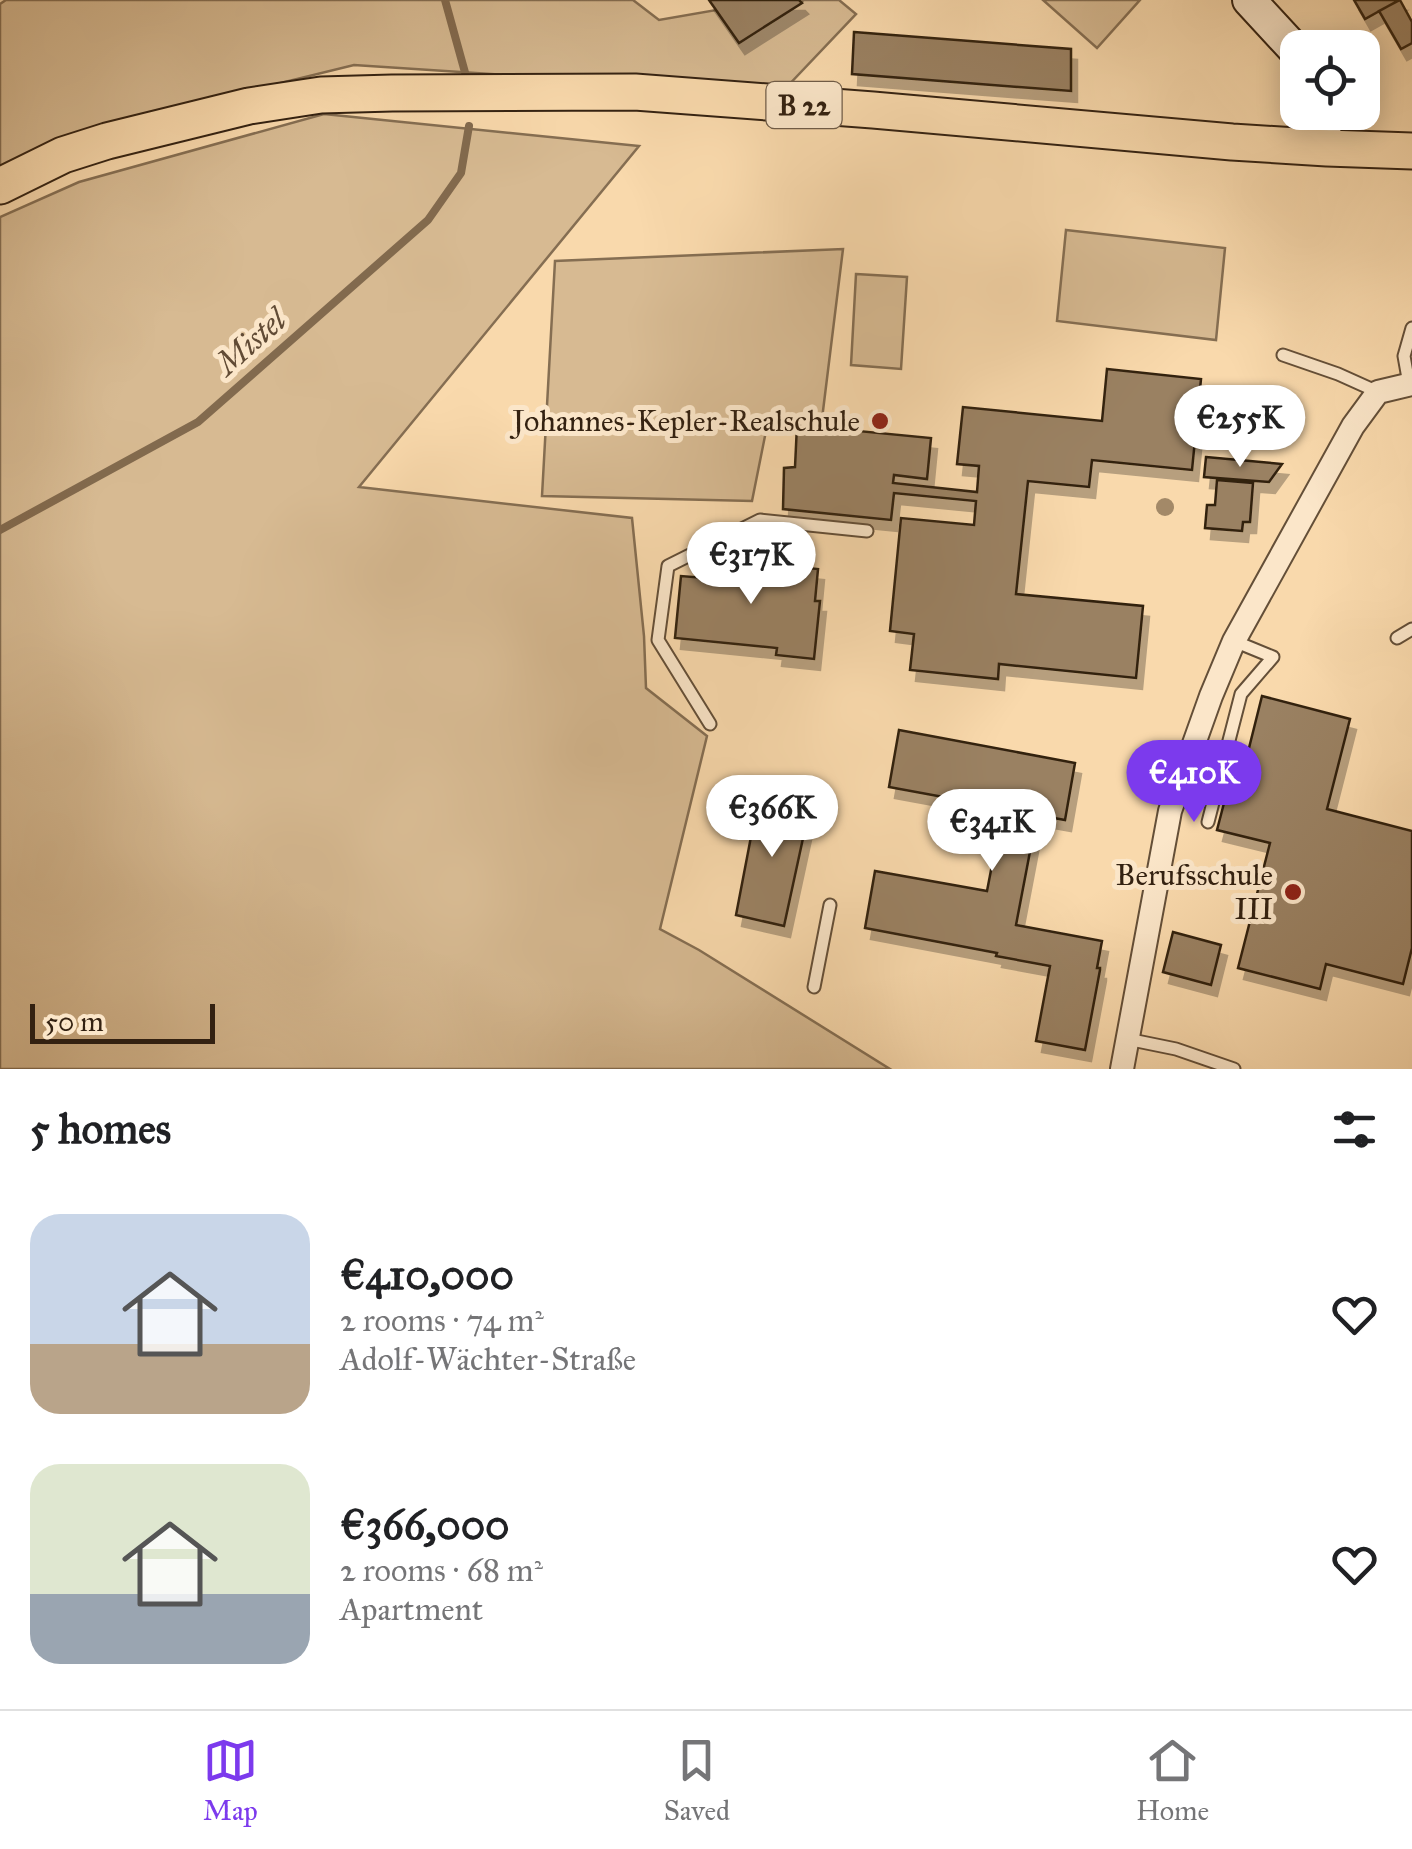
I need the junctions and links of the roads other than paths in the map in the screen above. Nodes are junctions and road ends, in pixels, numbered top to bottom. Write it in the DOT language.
graph roads {
  1 [pos="1249,0"];
  2 [pos="1280,33"];
  3 [pos="1324,130"];
  4 [pos="1327,148"];
  5 [pos="1412,151"];
  6 [pos="0,186"];
  7 [pos="1412,328"];
  8 [pos="1283,355"];
  9 [pos="1411,384"];
  10 [pos="1378,392"];
  11 [pos="867,531"];
  12 [pos="1412,629"];
  13 [pos="1397,638"];
  14 [pos="1234,641"];
  15 [pos="710,724"];
  16 [pos="1208,822"];
  17 [pos="830,906"];
  18 [pos="814,986"];
  19 [pos="1127,1039"];
  20 [pos="1122,1069"];
  21 [pos="1234,1069"];
  1 -- 2 [label="street"];
  3 -- 4 [label="street"];
  4 -- 5 [label="main road, B 22"];
  4 -- 6 [label="main road, B 22"];
  7 -- 9 [label="lane"];
  8 -- 10 [label="lane"];
  9 -- 10 [label="street"];
  10 -- 14 [label="street"];
  11 -- 15 [label="lane"];
  12 -- 13 [label="lane"];
  14 -- 16 [label="lane"];
  14 -- 19 [label="street"];
  17 -- 18 [label="lane"];
  19 -- 20 [label="street"];
  19 -- 21 [label="lane"];
}
